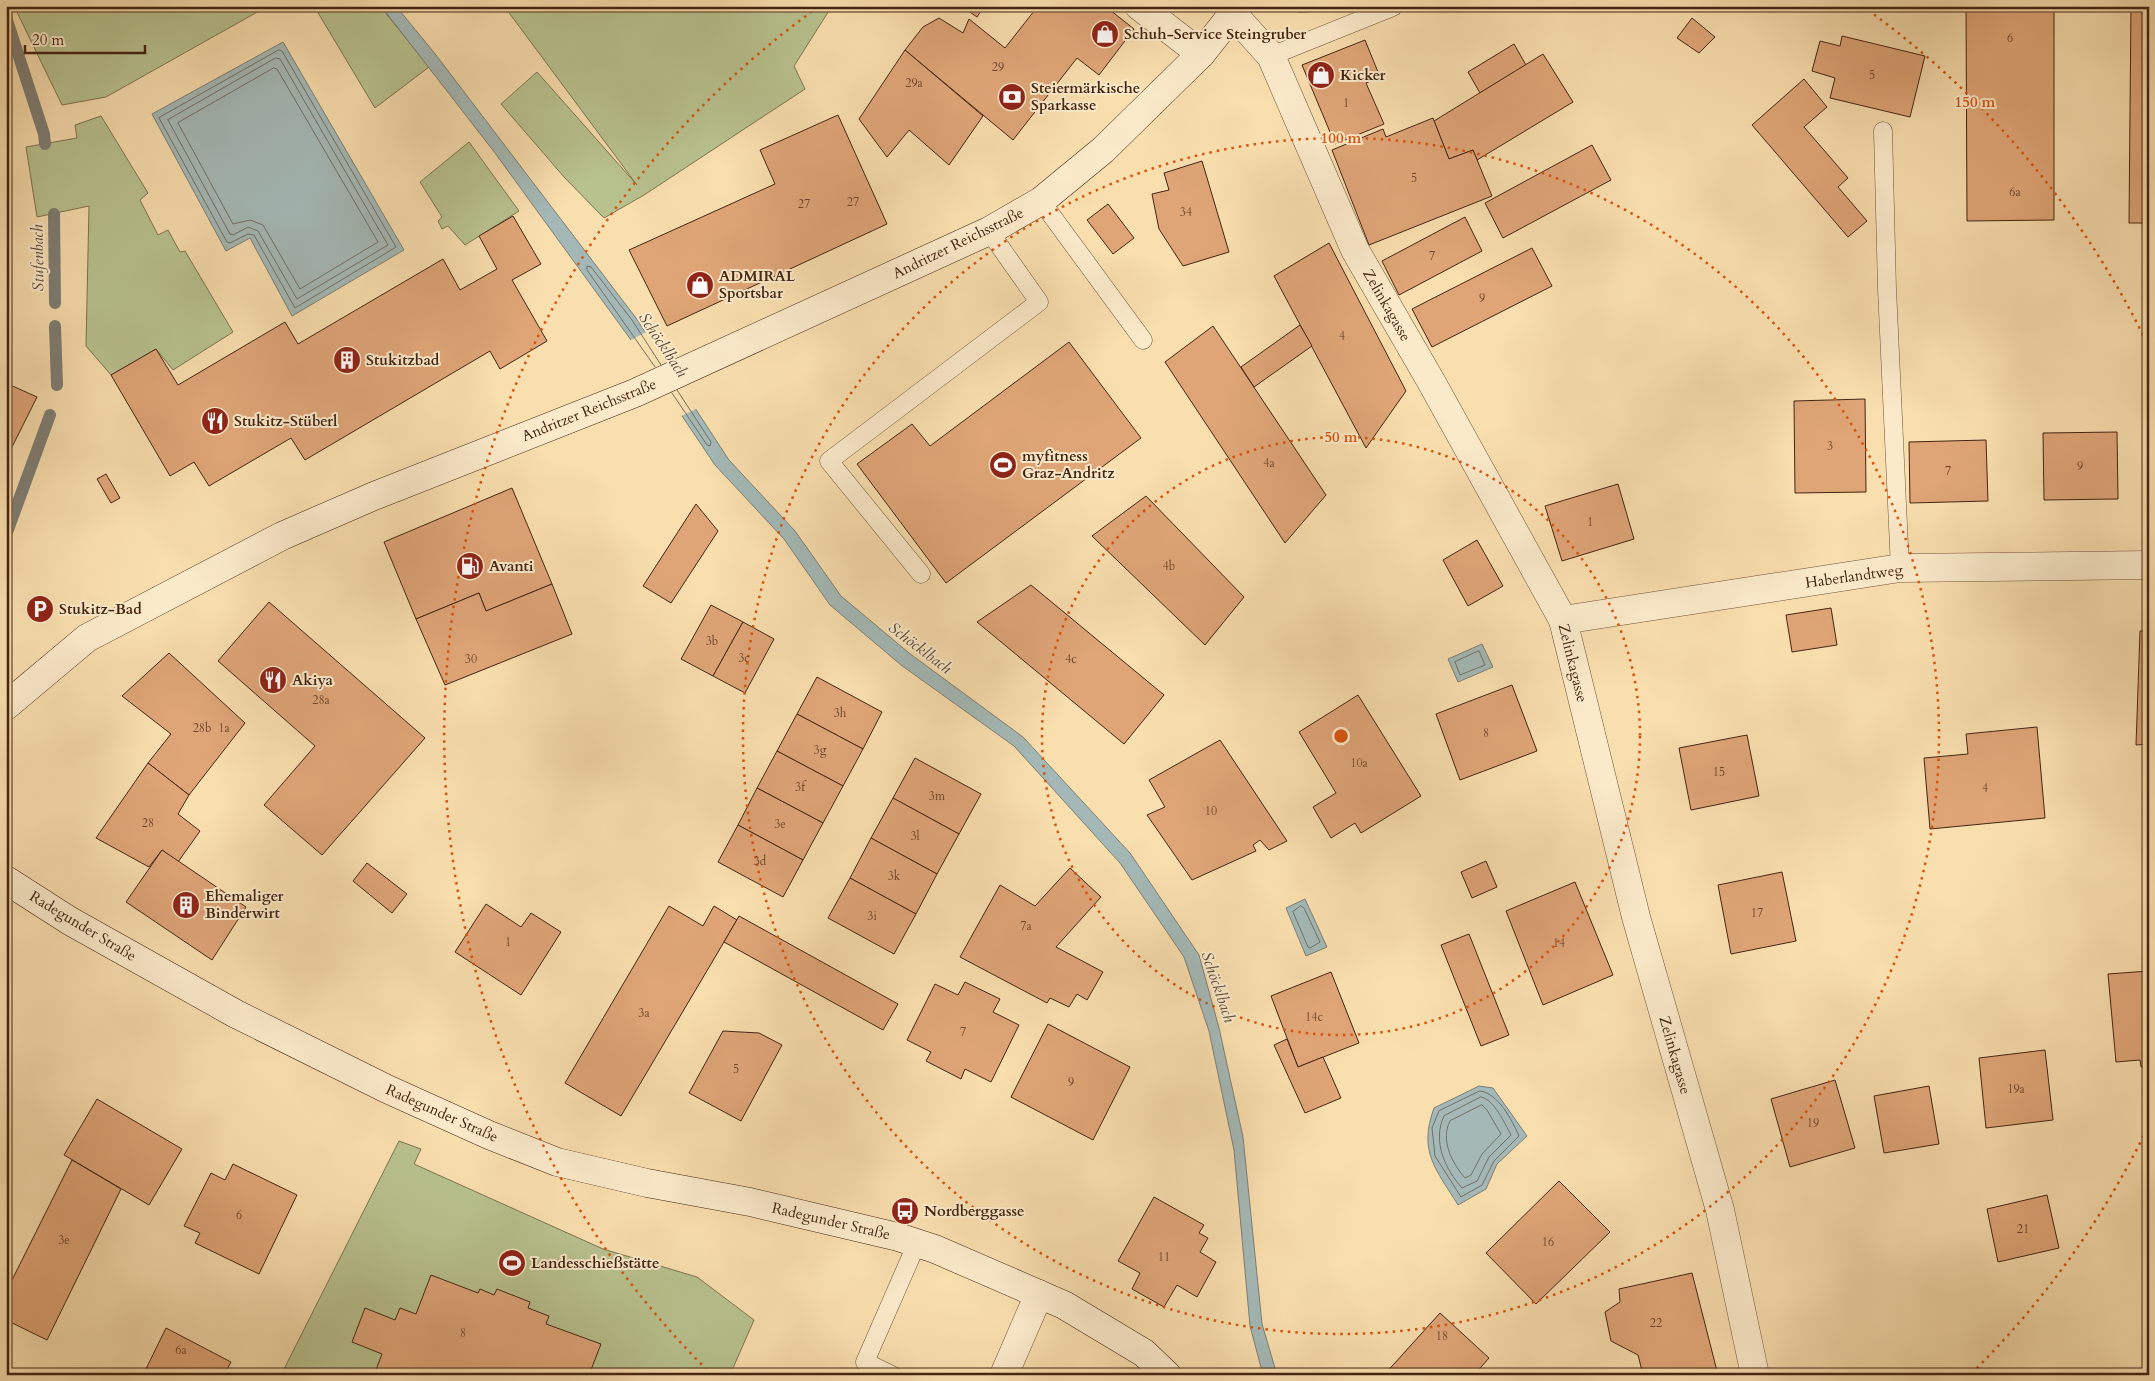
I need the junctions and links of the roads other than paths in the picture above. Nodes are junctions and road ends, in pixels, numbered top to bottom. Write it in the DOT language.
graph roads {
  1 [pos="1139,6"];
  2 [pos="1393,7"];
  3 [pos="1237,11"];
  4 [pos="1201,54"];
  5 [pos="1271,56"];
  6 [pos="1883,131"];
  7 [pos="1041,201"];
  8 [pos="989,231"];
  9 [pos="1143,340"];
  10 [pos="2149,565"];
  11 [pos="1900,568"];
  12 [pos="920,574"];
  13 [pos="1563,620"];
  14 [pos="6,706"];
  15 [pos="6,880"];
  16 [pos="918,1244"];
  17 [pos="1039,1294"];
  18 [pos="892,1375"];
  19 [pos="1004,1375"];
  20 [pos="1167,1375"];
  21 [pos="1755,1375"];
  1 -- 4 [label="street"];
  2 -- 5 [label="lane"];
  3 -- 4 [label="street, Andritzer Reichsstraße"];
  3 -- 5 [label="street, Zelinkagasse"];
  4 -- 7 [label="street, Andritzer Reichsstraße"];
  5 -- 13 [label="street, Zelinkagasse"];
  6 -- 11 [label="lane"];
  7 -- 8 [label="street, Andritzer Reichsstraße"];
  7 -- 9 [label="lane"];
  8 -- 12 [label="lane"];
  8 -- 14 [label="street, Andritzer Reichsstraße"];
  10 -- 11 [label="street, Haberlandtweg"];
  11 -- 13 [label="street, Haberlandtweg"];
  13 -- 21 [label="street, Zelinkagasse"];
  15 -- 16 [label="street, Radegunder Straße"];
  16 -- 17 [label="street, Radegunder Straße"];
  16 -- 18 [label="lane"];
  17 -- 19 [label="street"];
  17 -- 20 [label="street, Radegunder Straße"];
}
